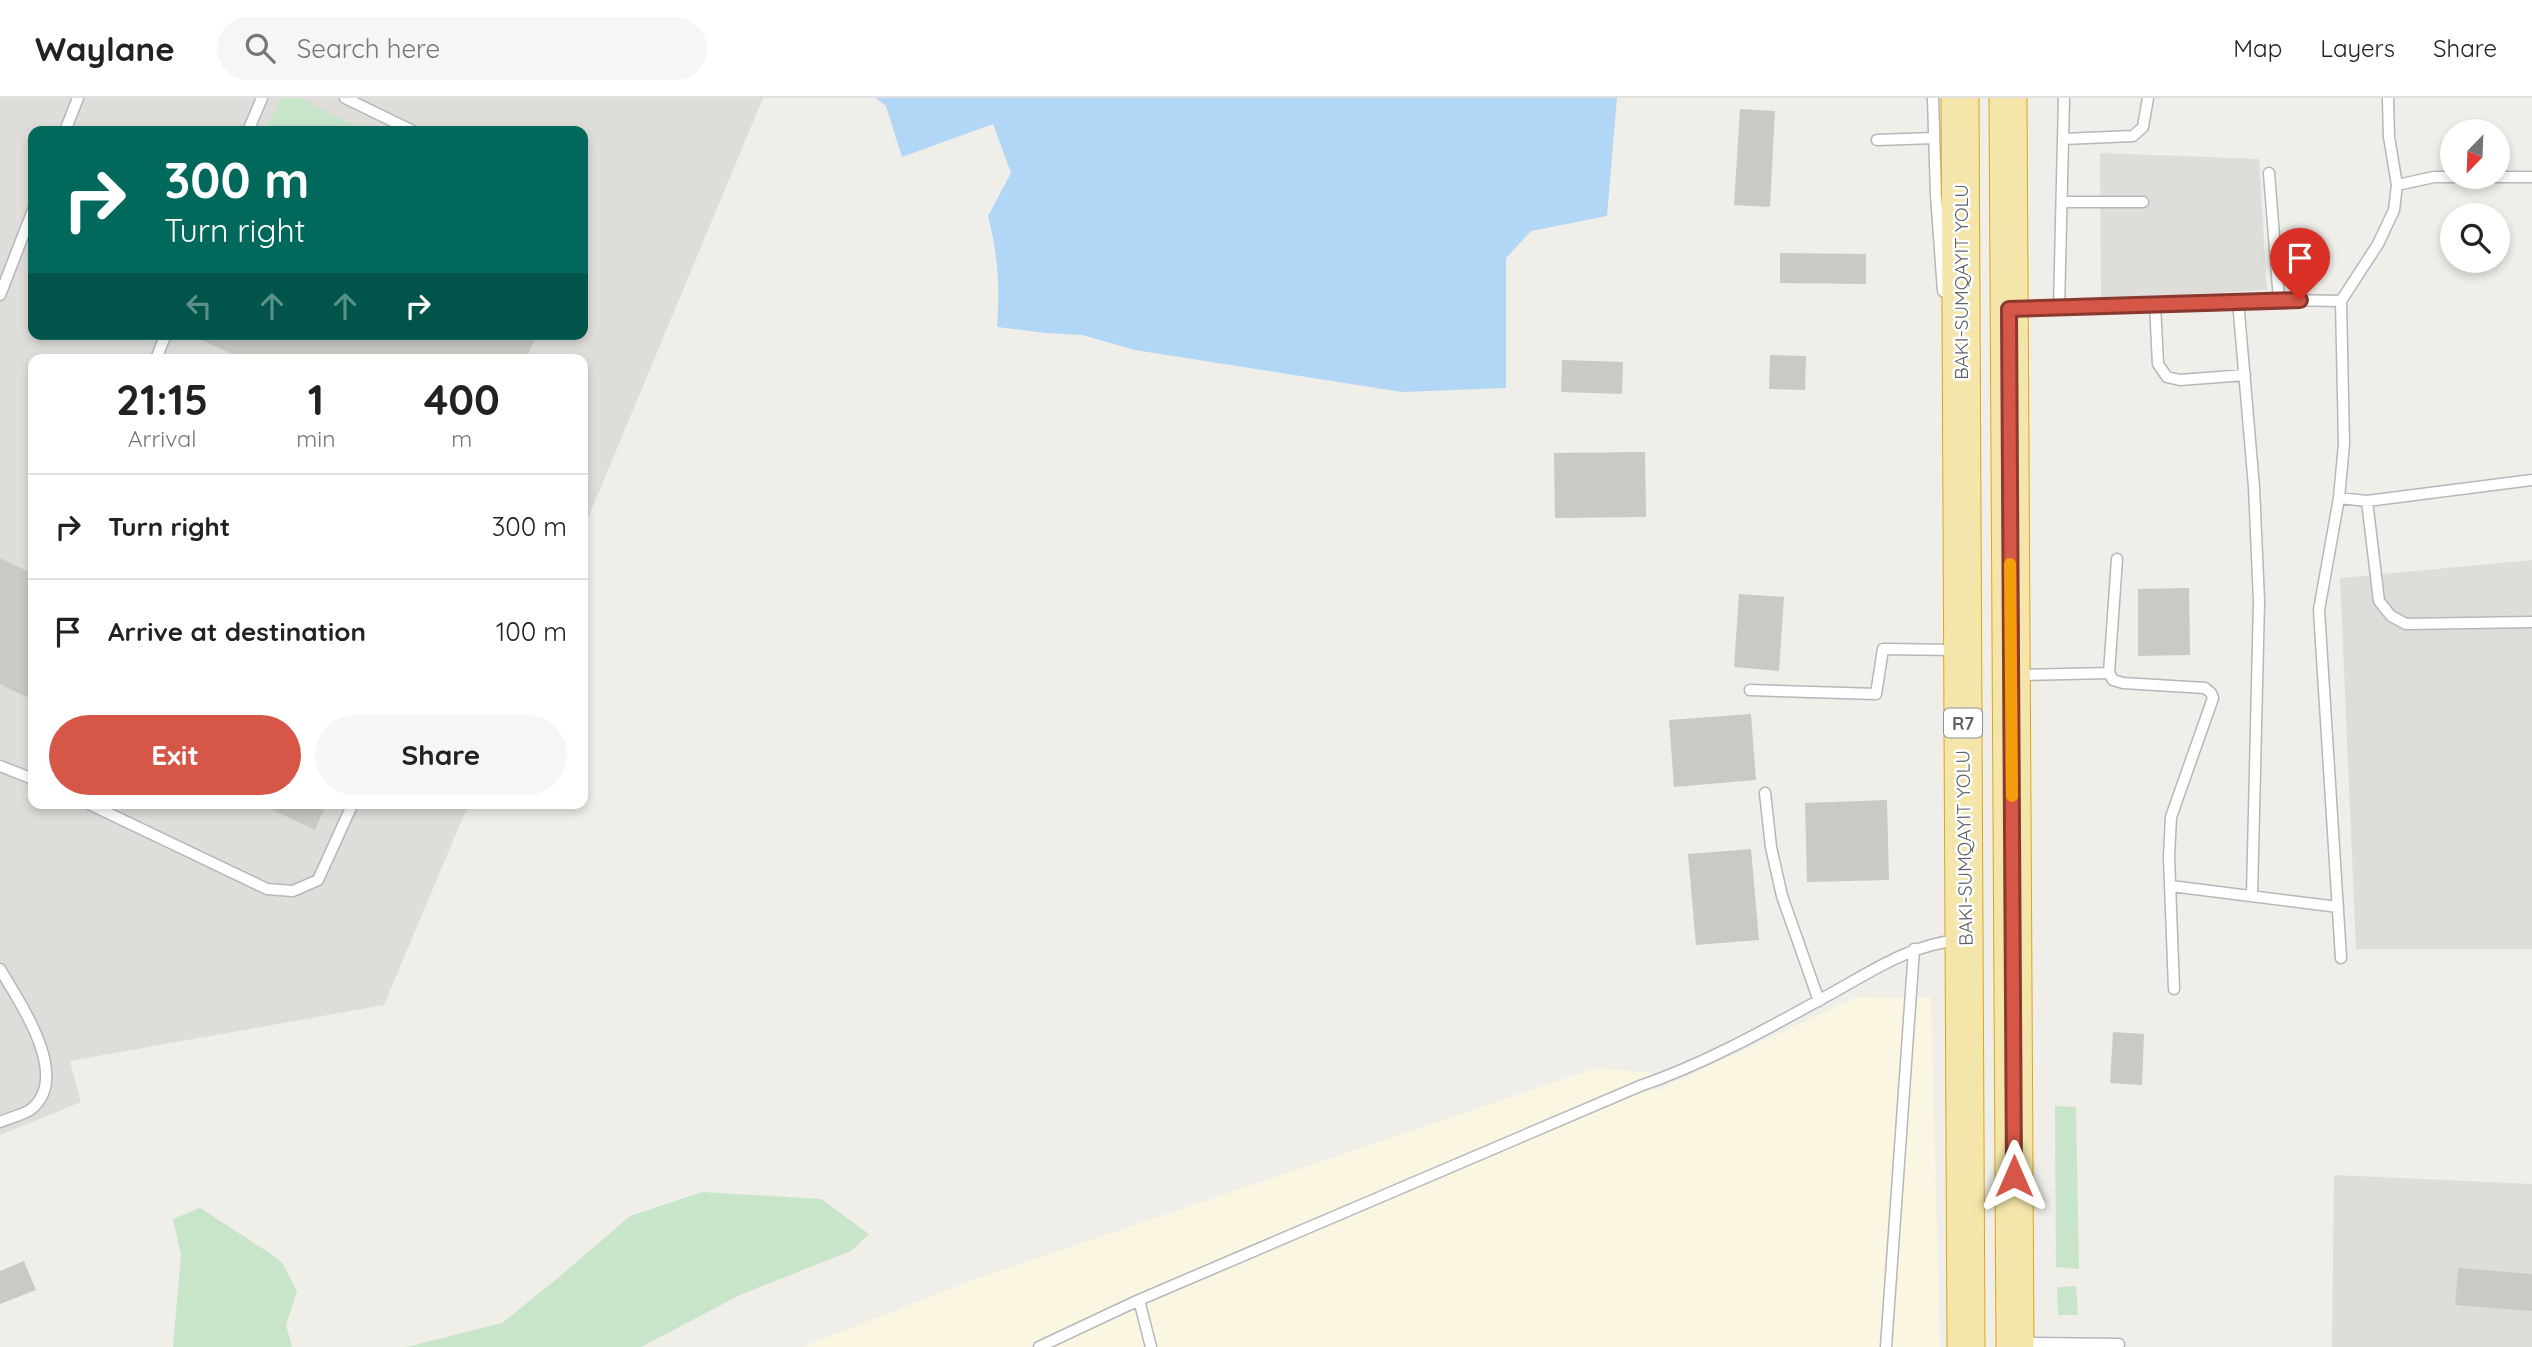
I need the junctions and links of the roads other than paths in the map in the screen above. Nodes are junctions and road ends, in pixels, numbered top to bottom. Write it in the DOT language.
graph roads {
  1 [pos="78,98"];
  2 [pos="262,98"];
  3 [pos="345,98"];
  4 [pos="1933,98"];
  5 [pos="1960,98"];
  6 [pos="2008,98"];
  7 [pos="2064,98"];
  8 [pos="2148,98"];
  9 [pos="2388,98"];
  10 [pos="67,126"];
  11 [pos="250,126"];
  12 [pos="403,126"];
  13 [pos="1934,138"];
  14 [pos="2063,139"];
  15 [pos="1877,140"];
  16 [pos="2269,173"];
  17 [pos="2440,177"];
  18 [pos="2510,177"];
  19 [pos="2532,177"];
  20 [pos="2397,185"];
  21 [pos="2062,202"];
  22 [pos="2143,202"];
  23 [pos="28,223"];
  24 [pos="0,295"];
  25 [pos="2279,300"];
  26 [pos="2238,301"];
  27 [pos="2341,301"];
  28 [pos="1944,303"];
  29 [pos="2155,304"];
  30 [pos="2059,307"];
  31 [pos="2009,309"];
  32 [pos="2245,375"];
  33 [pos="2532,480"];
  34 [pos="2339,498"];
  35 [pos="2367,502"];
  36 [pos="2117,559"];
  37 [pos="2532,622"];
  38 [pos="1962,650"];
  39 [pos="2109,673"];
  40 [pos="2011,675"];
  41 [pos="1750,690"];
  42 [pos="0,766"];
  43 [pos="28,777"];
  44 [pos="1765,793"];
  45 [pos="100,809"];
  46 [pos="350,809"];
  47 [pos="2171,886"];
  48 [pos="2252,896"];
  49 [pos="2338,907"];
  50 [pos="1965,939"];
  51 [pos="1914,949"];
  52 [pos="2341,958"];
  53 [pos="0,969"];
  54 [pos="2174,989"];
  55 [pos="1819,1001"];
  56 [pos="0,1122"];
  57 [pos="1139,1300"];
  58 [pos="2119,1344"];
  59 [pos="2015,1345"];
  60 [pos="1039,1347"];
  61 [pos="1151,1347"];
  62 [pos="1886,1347"];
  63 [pos="1966,1347"];
  1 -- 10 [label="lane"];
  2 -- 11 [label="lane"];
  3 -- 12 [label="lane"];
  4 -- 13 [label="lane"];
  5 -- 38 [label="highway, R7"];
  6 -- 31 [label="highway, R7"];
  7 -- 14 [label="lane"];
  8 -- 14 [label="lane"];
  9 -- 20 [label="lane"];
  13 -- 15 [label="lane"];
  13 -- 28 [label="lane"];
  14 -- 21 [label="lane"];
  16 -- 25 [label="lane"];
  17 -- 20 [label="lane"];
  18 -- 19 [label="lane"];
  20 -- 27 [label="lane"];
  21 -- 22 [label="lane"];
  21 -- 30 [label="lane"];
  23 -- 24 [label="lane"];
  25 -- 26 [label="lane"];
  25 -- 27 [label="lane"];
  26 -- 29 [label="lane"];
  26 -- 32 [label="lane"];
  27 -- 34 [label="lane"];
  29 -- 30 [label="lane"];
  29 -- 32 [label="lane"];
  30 -- 31 [label="lane"];
  31 -- 40 [label="highway, R7"];
  32 -- 48 [label="lane"];
  33 -- 35 [label="lane"];
  34 -- 35 [label="lane"];
  34 -- 49 [label="lane"];
  35 -- 37 [label="lane"];
  36 -- 39 [label="lane"];
  38 -- 41 [label="lane"];
  38 -- 50 [label="highway, R7"];
  39 -- 40 [label="lane"];
  39 -- 47 [label="lane"];
  40 -- 59 [label="highway, R7"];
  42 -- 43 [label="lane"];
  44 -- 55 [label="lane"];
  45 -- 46 [label="lane"];
  47 -- 48 [label="lane"];
  47 -- 54 [label="lane"];
  48 -- 49 [label="lane"];
  49 -- 52 [label="lane"];
  50 -- 51 [label="lane"];
  50 -- 63 [label="highway, R7"];
  51 -- 55 [label="lane"];
  51 -- 62 [label="lane"];
  53 -- 56 [label="lane"];
  55 -- 57 [label="lane"];
  57 -- 60 [label="lane"];
  57 -- 61 [label="lane"];
  58 -- 59 [label="lane"];
}
